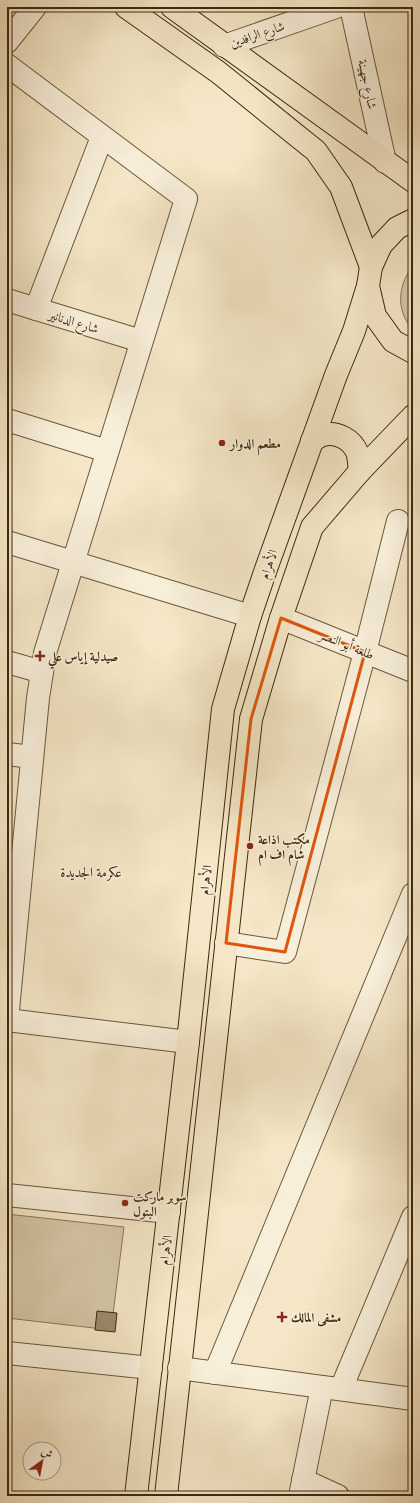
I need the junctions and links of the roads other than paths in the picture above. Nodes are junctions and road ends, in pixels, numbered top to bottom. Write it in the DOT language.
graph roads {
  1 [pos="35,7"];
  2 [pos="126,7"];
  3 [pos="172,7"];
  4 [pos="336,7"];
  5 [pos="351,7"];
  6 [pos="7,42"];
  7 [pos="224,46"];
  8 [pos="7,65"];
  9 [pos="102,136"];
  10 [pos="385,162"];
  11 [pos="413,181"];
  12 [pos="413,220"];
  13 [pos="370,276"];
  14 [pos="7,300"];
  15 [pos="36,309"];
  16 [pos="141,341"];
  17 [pos="413,352"];
  18 [pos="413,416"];
  19 [pos="7,420"];
  20 [pos="312,441"];
  21 [pos="107,451"];
  22 [pos="360,471"];
  23 [pos="398,521"];
  24 [pos="7,542"];
  25 [pos="73,562"];
  26 [pos="250,616"];
  27 [pos="281,618"];
  28 [pos="365,652"];
  29 [pos="7,662"];
  30 [pos="413,671"];
  31 [pos="42,672"];
  32 [pos="7,754"];
  33 [pos="32,757"];
  34 [pos="14,869"];
  35 [pos="413,894"];
  36 [pos="226,943"];
  37 [pos="7,1020"];
  38 [pos="188,1042"];
  39 [pos="7,1195"];
  40 [pos="169,1212"];
  41 [pos="413,1217"];
  42 [pos="7,1353"];
  43 [pos="151,1368"];
  44 [pos="179,1368"];
  45 [pos="215,1373"];
  46 [pos="331,1388"];
  47 [pos="413,1398"];
  48 [pos="302,1488"];
  49 [pos="136,1496"];
  50 [pos="166,1496"];
  51 [pos="338,1496"];
  1 -- 6 [label="street"];
  2 -- 13 [label="main road"];
  3 -- 7 [label="main road"];
  4 -- 7 [label="street, شارع الرافدين"];
  5 -- 10 [label="street, شارع جهينة"];
  7 -- 10 [label="main road"];
  8 -- 9 [label="street"];
  9 -- 15 [label="street"];
  9 -- 16 [label="street"];
  10 -- 11 [label="main road"];
  12 -- 13 [label="main road, الأهرام"];
  13 -- 17 [label="main road"];
  13 -- 20 [label="main road, الأهرام"];
  14 -- 15 [label="street, شارع الدنانير"];
  15 -- 16 [label="street, شارع الدنانير"];
  16 -- 21 [label="street"];
  18 -- 22 [label="main road, الأهرام"];
  19 -- 21 [label="street"];
  20 -- 22 [label="main road"];
  20 -- 26 [label="main road, الأهرام"];
  21 -- 25 [label="street"];
  22 -- 27 [label="main road, الأهرام"];
  23 -- 28 [label="street"];
  24 -- 25 [label="street"];
  25 -- 26 [label="street"];
  25 -- 31 [label="street"];
  26 -- 38 [label="main road, الأهرام"];
  27 -- 28 [label="street, طلعة أبو النصر"];
  27 -- 36 [label="main road, الأهرام"];
  28 -- 30 [label="street, طلعة أبو النصر"];
  28 -- 36 [label="street"];
  29 -- 31 [label="street"];
  31 -- 33 [label="street"];
  32 -- 33 [label="street"];
  33 -- 34 [label="street"];
  34 -- 37 [label="street"];
  35 -- 45 [label="street"];
  36 -- 44 [label="main road, الأهرام"];
  37 -- 38 [label="street"];
  38 -- 40 [label="main road, الأهرام"];
  39 -- 40 [label="street"];
  40 -- 43 [label="main road, الأهرام"];
  41 -- 46 [label="street"];
  42 -- 43 [label="street"];
  43 -- 49 [label="main road, الأهرام"];
  44 -- 45 [label="street"];
  44 -- 50 [label="main road, الأهرام"];
  45 -- 46 [label="street"];
  46 -- 47 [label="street"];
  46 -- 48 [label="street"];
  48 -- 51 [label="street"];
}
